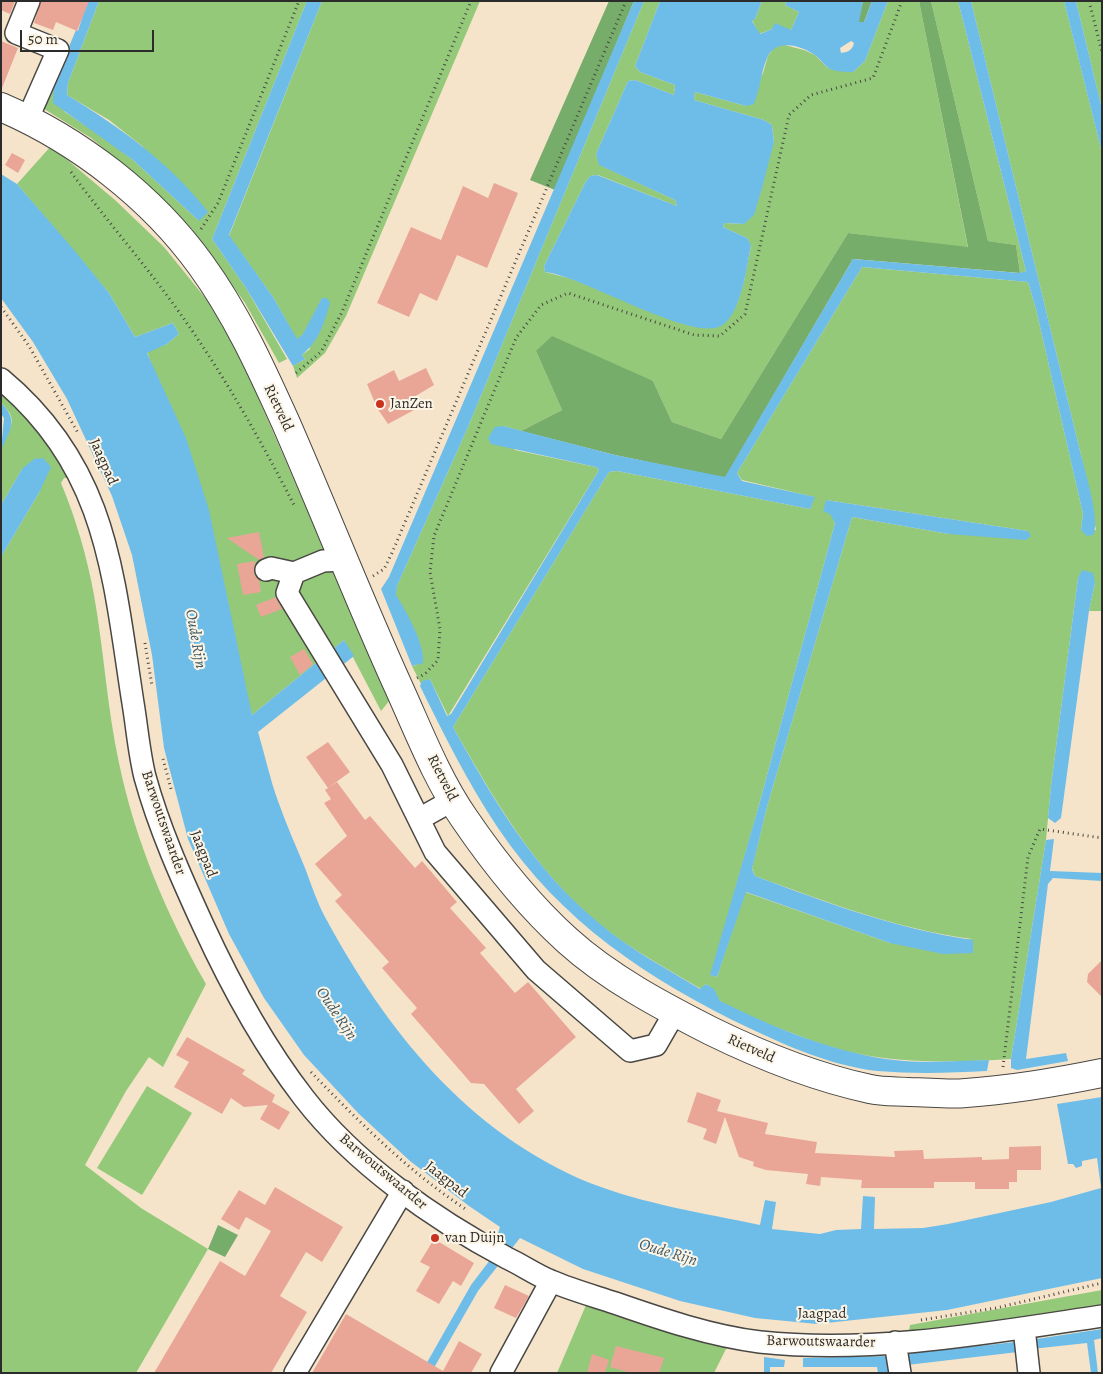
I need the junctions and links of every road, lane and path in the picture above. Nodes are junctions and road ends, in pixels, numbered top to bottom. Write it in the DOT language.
graph roads {
  1 [pos="29,1"];
  2 [pos="299,1"];
  3 [pos="471,1"];
  4 [pos="626,1"];
  5 [pos="902,1"];
  6 [pos="1090,1"];
  7 [pos="1102,52"];
  8 [pos="1,106"];
  9 [pos="36,122"];
  10 [pos="67,167"];
  11 [pos="189,249"];
  12 [pos="1,307"];
  13 [pos="296,373"];
  14 [pos="1,379"];
  15 [pos="79,435"];
  16 [pos="297,509"];
  17 [pos="343,560"];
  18 [pos="266,570"];
  19 [pos="294,573"];
  20 [pos="355,590"];
  21 [pos="144,638"];
  22 [pos="399,687"];
  23 [pos="153,693"];
  24 [pos="162,757"];
  25 [pos="172,794"];
  26 [pos="453,800"];
  27 [pos="419,820"];
  28 [pos="1102,838"];
  29 [pos="675,1012"];
  30 [pos="307,1069"];
  31 [pos="1102,1073"];
  32 [pos="1000,1089"];
  33 [pos="402,1191"];
  34 [pos="474,1215"];
  35 [pos="551,1281"];
  36 [pos="1102,1283"];
  37 [pos="1102,1316"];
  38 [pos="920,1320"];
  39 [pos="1024,1328"];
  40 [pos="898,1359"];
  41 [pos="295,1373"];
  42 [pos="501,1373"];
  43 [pos="1030,1373"];
  1 -- 9 [label="street"];
  2 -- 11 [label="path"];
  3 -- 13 [label="path"];
  4 -- 20 [label="path"];
  5 -- 22 [label="path"];
  6 -- 7 [label="path"];
  8 -- 9 [label="main road, Rietveld"];
  9 -- 11 [label="main road, Rietveld"];
  10 -- 16 [label="path"];
  11 -- 17 [label="main road, Rietveld"];
  12 -- 15 [label="path, Jaagpad"];
  14 -- 33 [label="street, Barwoutswaarder"];
  17 -- 19 [label="street"];
  17 -- 20 [label="main road, Rietveld"];
  18 -- 19 [label="street"];
  19 -- 27 [label="street"];
  20 -- 22 [label="main road, Rietveld"];
  21 -- 23 [label="path"];
  22 -- 26 [label="main road, Rietveld"];
  24 -- 25 [label="path"];
  26 -- 27 [label="street"];
  26 -- 29 [label="main road, Rietveld"];
  27 -- 29 [label="street"];
  28 -- 32 [label="path"];
  29 -- 32 [label="main road, Rietveld"];
  30 -- 34 [label="path, Jaagpad"];
  31 -- 32 [label="main road, Rietveld"];
  33 -- 35 [label="street, Barwoutswaarder"];
  33 -- 41 [label="street"];
  35 -- 40 [label="street, Barwoutswaarder"];
  35 -- 42 [label="street"];
  36 -- 38 [label="path"];
  37 -- 39 [label="street, Barwoutswaarder"];
  39 -- 40 [label="street, Barwoutswaarder"];
  39 -- 43 [label="street"];
}
